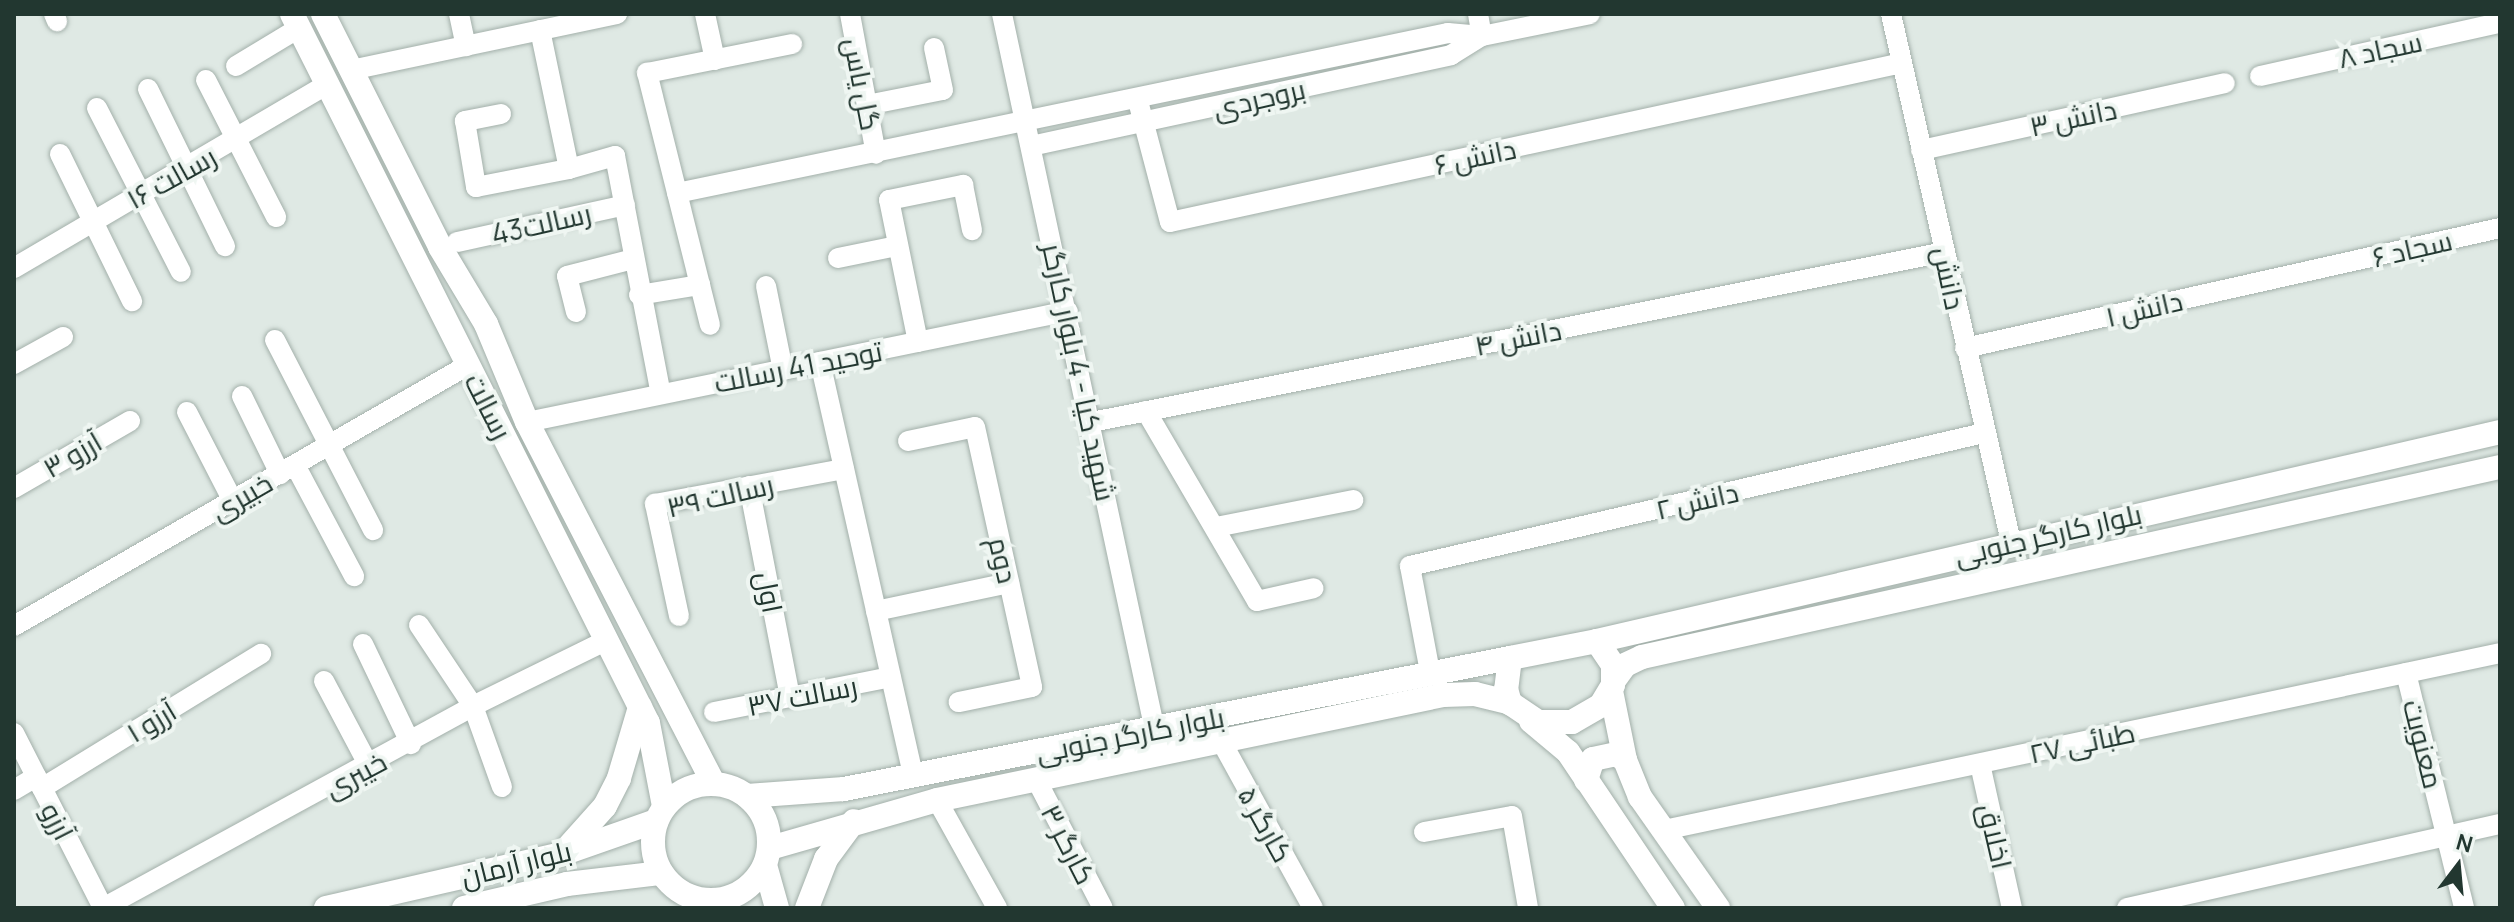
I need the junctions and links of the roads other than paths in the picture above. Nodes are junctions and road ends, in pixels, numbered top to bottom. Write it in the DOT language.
graph roads {
  1 [pos="323,14"];
  2 [pos="459,14"];
  3 [pos="617,14"];
  4 [pos="705,14"];
  5 [pos="850,14"];
  6 [pos="1002,14"];
  7 [pos="1478,14"];
  8 [pos="1590,14"];
  9 [pos="1891,14"];
  10 [pos="569,19"];
  11 [pos="296,21"];
  12 [pos="2500,23"];
  13 [pos="540,30"];
  14 [pos="1482,36"];
  15 [pos="792,44"];
  16 [pos="466,46"];
  17 [pos="934,48"];
  18 [pos="715,60"];
  19 [pos="1310,63"];
  20 [pos="1902,63"];
  21 [pos="236,66"];
  22 [pos="351,70"];
  23 [pos="2260,76"];
  24 [pos="206,80"];
  25 [pos="2225,83"];
  26 [pos="327,84"];
  27 [pos="1315,86"];
  28 [pos="148,89"];
  29 [pos="1138,101"];
  30 [pos="867,105"];
  31 [pos="97,108"];
  32 [pos="501,114"];
  33 [pos="1025,124"];
  34 [pos="1144,124"];
  35 [pos="235,140"];
  36 [pos="1031,146"];
  37 [pos="1921,150"];
  38 [pos="60,154"];
  39 [pos="876,154"];
  40 [pos="186,168"];
  41 [pos="569,169"];
  42 [pos="141,193"];
  43 [pos="677,193"];
  44 [pos="625,205"];
  45 [pos="276,217"];
  46 [pos="94,220"];
  47 [pos="2500,228"];
  48 [pos="972,230"];
  49 [pos="457,242"];
  50 [pos="225,246"];
  51 [pos="897,246"];
  52 [pos="1944,252"];
  53 [pos="838,258"];
  54 [pos="633,259"];
  55 [pos="14,268"];
  56 [pos="2324,268"];
  57 [pos="181,272"];
  58 [pos="700,285"];
  59 [pos="766,286"];
  60 [pos="639,295"];
  61 [pos="132,301"];
  62 [pos="1068,311"];
  63 [pos="576,312"];
  64 [pos="710,325"];
  65 [pos="63,337"];
  66 [pos="275,340"];
  67 [pos="918,342"];
  68 [pos="1965,348"];
  69 [pos="820,362"];
  70 [pos="14,364"];
  71 [pos="468,365"];
  72 [pos="783,370"];
  73 [pos="661,394"];
  74 [pos="242,396"];
  75 [pos="1146,411"];
  76 [pos="187,412"];
  77 [pos="130,421"];
  78 [pos="527,422"];
  79 [pos="1092,422"];
  80 [pos="2500,432"];
  81 [pos="1984,433"];
  82 [pos="908,441"];
  83 [pos="329,445"];
  84 [pos="2500,467"];
  85 [pos="288,469"];
  86 [pos="844,469"];
  87 [pos="749,486"];
  88 [pos="14,488"];
  89 [pos="1353,500"];
  90 [pos="233,501"];
  91 [pos="1216,527"];
  92 [pos="373,530"];
  93 [pos="2011,542"];
  94 [pos="354,576"];
  95 [pos="1009,583"];
  96 [pos="1314,588"];
  97 [pos="876,611"];
  98 [pos="679,616"];
  99 [pos="419,625"];
  100 [pos="14,626"];
  101 [pos="607,640"];
  102 [pos="1597,641"];
  103 [pos="363,644"];
  104 [pos="2500,653"];
  105 [pos="261,654"];
  106 [pos="1510,658"];
  107 [pos="1430,672"];
  108 [pos="2406,673"];
  109 [pos="891,677"];
  110 [pos="324,681"];
  111 [pos="1613,685"];
  112 [pos="790,697"];
  113 [pos="959,702"];
  114 [pos="473,706"];
  115 [pos="640,707"];
  116 [pos="1516,709"];
  117 [pos="714,712"];
  118 [pos="1155,731"];
  119 [pos="14,733"];
  120 [pos="1220,739"];
  121 [pos="411,744"];
  122 [pos="1625,760"];
  123 [pos="1980,764"];
  124 [pos="369,766"];
  125 [pos="913,776"];
  126 [pos="1036,779"];
  127 [pos="1586,780"];
  128 [pos="39,782"];
  129 [pos="713,783"];
  130 [pos="502,787"];
  131 [pos="14,790"];
  132 [pos="747,796"];
  133 [pos="937,800"];
  134 [pos="660,814"];
  135 [pos="854,821"];
  136 [pos="2500,824"];
  137 [pos="1664,830"];
  138 [pos="1424,832"];
  139 [pos="2446,835"];
  140 [pos="562,854"];
  141 [pos="768,856"];
  142 [pos="661,873"];
  143 [pos="705,906"];
  144 [pos="103,908"];
  145 [pos="326,908"];
  146 [pos="464,908"];
  147 [pos="777,908"];
  148 [pos="807,908"];
  149 [pos="997,908"];
  150 [pos="1103,908"];
  151 [pos="1313,908"];
  152 [pos="1528,908"];
  153 [pos="1673,908"];
  154 [pos="1718,908"];
  155 [pos="2012,908"];
  156 [pos="2127,908"];
  157 [pos="2464,908"];
  1 -- 22 [label="main road, رسالت"];
  2 -- 16 [label="street"];
  3 -- 10 [label="street"];
  4 -- 18 [label="street"];
  5 -- 30 [label="street, گل یاس"];
  6 -- 33 [label="street, شهید کیا - 4 بلوار کارگر"];
  7 -- 14 [label="street"];
  8 -- 14 [label="street, بروجردی"];
  9 -- 20 [label="street, دانش"];
  10 -- 13 [label="street"];
  11 -- 21 [label="street"];
  11 -- 26 [label="main road, رسالت"];
  12 -- 23 [label="street, سجاد ۸"];
  13 -- 16 [label="street"];
  13 -- 41 [label="street"];
  14 -- 19 [label="street, بروجردی"];
  14 -- 27 [label="street, بروجردی"];
  15 -- 18 [label="street"];
  16 -- 22 [label="street"];
  17 -- 30 [label="street"];
  18 -- 43 [label="street"];
  19 -- 27 [label="street"];
  19 -- 29 [label="street, بروجردی"];
  20 -- 34 [label="street, دانش ۶"];
  20 -- 37 [label="street, دانش"];
  22 -- 78 [label="main road, رسالت"];
  24 -- 35 [label="street"];
  25 -- 37 [label="street, دانش ۳"];
  26 -- 35 [label="street, رسالت ۱۶"];
  26 -- 71 [label="main road, رسالت"];
  27 -- 34 [label="street, بروجردی"];
  28 -- 40 [label="street"];
  29 -- 33 [label="street, بروجردی"];
  29 -- 34 [label="street, دانش ۶"];
  30 -- 39 [label="street, گل یاس"];
  31 -- 42 [label="street"];
  32 -- 41 [label="street"];
  33 -- 36 [label="street, شهید کیا - 4 بلوار کارگر"];
  33 -- 39 [label="street, بروجردی"];
  34 -- 36 [label="street, بروجردی"];
  35 -- 40 [label="street, رسالت ۱۶"];
  35 -- 45 [label="street"];
  36 -- 62 [label="street, شهید کیا - 4 بلوار کارگر"];
  37 -- 52 [label="street, دانش"];
  38 -- 46 [label="street"];
  39 -- 43 [label="street, بروجردی"];
  40 -- 42 [label="street, رسالت ۱۶"];
  40 -- 50 [label="street"];
  41 -- 44 [label="street"];
  42 -- 46 [label="street, رسالت ۱۶"];
  42 -- 57 [label="street"];
  43 -- 58 [label="street"];
  44 -- 49 [label="street, رسالت43"];
  44 -- 54 [label="street"];
  46 -- 55 [label="street, رسالت ۱۶"];
  46 -- 61 [label="street"];
  47 -- 56 [label="street, سجاد ۶"];
  48 -- 51 [label="street"];
  51 -- 53 [label="street"];
  51 -- 67 [label="street"];
  52 -- 68 [label="street, دانش"];
  52 -- 75 [label="street, دانش ۴"];
  54 -- 60 [label="street"];
  54 -- 63 [label="street"];
  56 -- 68 [label="street, دانش ۱"];
  58 -- 60 [label="street"];
  58 -- 64 [label="street"];
  59 -- 72 [label="street"];
  60 -- 73 [label="street"];
  62 -- 67 [label="street, توحید 41 رسالت"];
  62 -- 79 [label="street, شهید کیا - 4 بلوار کارگر"];
  65 -- 70 [label="street"];
  66 -- 83 [label="street"];
  67 -- 69 [label="street, توحید 41 رسالت"];
  68 -- 81 [label="street, دانش"];
  69 -- 72 [label="street, توحید 41 رسالت"];
  69 -- 86 [label="street"];
  71 -- 83 [label="street, خبیری"];
  71 -- 101 [label="main road, رسالت"];
  72 -- 73 [label="street, توحید 41 رسالت"];
  73 -- 78 [label="street, توحید 41 رسالت"];
  74 -- 85 [label="street"];
  75 -- 79 [label="street, دانش ۴"];
  75 -- 91 [label="street"];
  76 -- 90 [label="street"];
  77 -- 88 [label="street, آرزو ۳"];
  78 -- 129 [label="main road, رسالت"];
  79 -- 118 [label="street, شهید کیا - 4 بلوار کارگر"];
  80 -- 93 [label="main road, بلوار کارگر جنوبی"];
  81 -- 93 [label="street, دانش"];
  81 -- 107 [label="street, دانش ۲"];
  82 -- 95 [label="street, دوم"];
  83 -- 85 [label="street, خبیری"];
  83 -- 92 [label="street"];
  84 -- 111 [label="main road, بلوار کارگر جنوبی"];
  85 -- 90 [label="street, خبیری"];
  85 -- 94 [label="street"];
  86 -- 87 [label="street, رسالت ۳۹"];
  86 -- 97 [label="street"];
  87 -- 98 [label="street, رسالت ۳۹"];
  87 -- 112 [label="street, اول"];
  89 -- 91 [label="street"];
  90 -- 100 [label="street, خبیری"];
  91 -- 96 [label="street"];
  93 -- 102 [label="main road, بلوار کارگر جنوبی"];
  95 -- 97 [label="street"];
  95 -- 113 [label="street, دوم"];
  97 -- 109 [label="street"];
  99 -- 114 [label="street"];
  101 -- 114 [label="street, خیبری"];
  101 -- 115 [label="main road, رسالت"];
  102 -- 106 [label="main road"];
  102 -- 111 [label="main road"];
  103 -- 121 [label="street"];
  104 -- 108 [label="street, طبائی ۲۷"];
  105 -- 128 [label="street, آرزو ۱"];
  106 -- 107 [label="main road, بلوار کارگر جنوبی"];
  106 -- 116 [label="main road"];
  107 -- 118 [label="main road, بلوار کارگر جنوبی"];
  108 -- 123 [label="street, طبائی ۲۷"];
  108 -- 139 [label="street, معنویت"];
  109 -- 112 [label="street, رسالت ۳۷"];
  109 -- 125 [label="street"];
  110 -- 124 [label="street"];
  111 -- 116 [label="main road"];
  111 -- 122 [label="main road"];
  112 -- 117 [label="street, رسالت ۳۷"];
  114 -- 121 [label="street, خیبری"];
  114 -- 130 [label="street"];
  115 -- 134 [label="main road, رسالت"];
  115 -- 140 [label="main road"];
  116 -- 120 [label="main road, بلوار کارگر جنوبی"];
  116 -- 127 [label="main road"];
  118 -- 125 [label="main road, بلوار کارگر جنوبی"];
  119 -- 128 [label="street, آرزو"];
  120 -- 126 [label="main road, بلوار کارگر جنوبی"];
  120 -- 151 [label="street, کارگر ۵"];
  121 -- 124 [label="street, خیبری"];
  122 -- 127 [label="main road"];
  122 -- 137 [label="main road"];
  123 -- 137 [label="street, طبائی ۲۷"];
  123 -- 155 [label="street, اخلاق"];
  124 -- 144 [label="street, خیبری"];
  125 -- 132 [label="main road, بلوار کارگر جنوبی"];
  126 -- 133 [label="main road, بلوار کارگر جنوبی"];
  126 -- 150 [label="street, کارگر ۳"];
  127 -- 153 [label="main road"];
  128 -- 131 [label="street, آرزو ۱"];
  128 -- 144 [label="street, آرزو"];
  129 -- 132 [label="main road"];
  129 -- 134 [label="main road"];
  132 -- 141 [label="main road"];
  133 -- 135 [label="main road, بلوار کارگر جنوبی"];
  133 -- 149 [label="street"];
  134 -- 140 [label="main road, بلوار آرمان"];
  134 -- 142 [label="main road"];
  135 -- 141 [label="main road, بلوار کارگر جنوبی"];
  135 -- 148 [label="main road"];
  136 -- 139 [label="street"];
  137 -- 154 [label="main road"];
  138 -- 152 [label="street"];
  139 -- 156 [label="street"];
  139 -- 157 [label="street, معنویت"];
  140 -- 145 [label="main road, بلوار آرمان"];
  141 -- 143 [label="main road"];
  141 -- 147 [label="main road"];
  142 -- 143 [label="main road"];
  142 -- 146 [label="main road, بلوار آرمان"];
}
